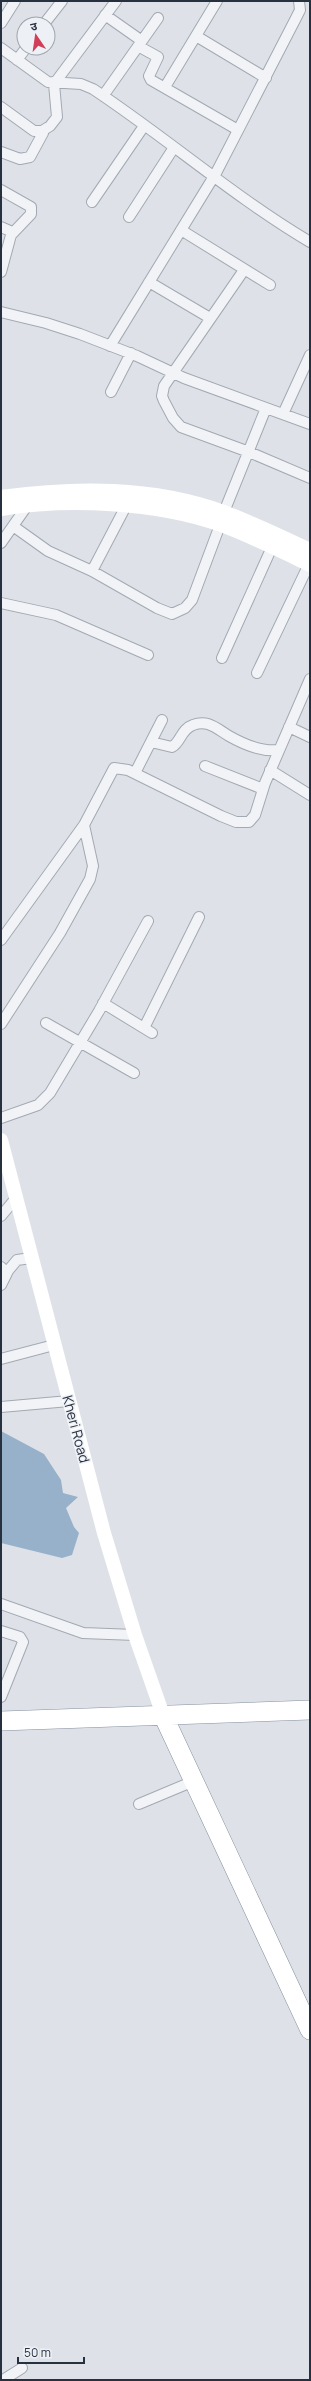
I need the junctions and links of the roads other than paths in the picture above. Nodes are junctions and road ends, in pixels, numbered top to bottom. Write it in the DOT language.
graph roads {
  1 [pos="15,1"];
  2 [pos="62,1"];
  3 [pos="116,1"];
  4 [pos="217,1"];
  5 [pos="300,2"];
  6 [pos="105,15"];
  7 [pos="50,16"];
  8 [pos="158,18"];
  9 [pos="1,23"];
  10 [pos="196,36"];
  11 [pos="140,43"];
  12 [pos="1,48"];
  13 [pos="20,56"];
  14 [pos="17,60"];
  15 [pos="266,78"];
  16 [pos="54,84"];
  17 [pos="165,87"];
  18 [pos="103,96"];
  19 [pos="1,107"];
  20 [pos="144,126"];
  21 [pos="238,130"];
  22 [pos="38,132"];
  23 [pos="173,148"];
  24 [pos="1,152"];
  25 [pos="213,178"];
  26 [pos="1,190"];
  27 [pos="92,202"];
  28 [pos="129,217"];
  29 [pos="1,227"];
  30 [pos="181,230"];
  31 [pos="11,235"];
  32 [pos="310,242"];
  33 [pos="244,270"];
  34 [pos="1,272"];
  35 [pos="149,282"];
  36 [pos="270,285"];
  37 [pos="1,312"];
  38 [pos="210,318"];
  39 [pos="110,346"];
  40 [pos="130,353"];
  41 [pos="310,355"];
  42 [pos="173,373"];
  43 [pos="112,392"];
  44 [pos="266,408"];
  45 [pos="283,414"];
  46 [pos="310,424"];
  47 [pos="249,452"];
  48 [pos="310,478"];
  49 [pos="1,497"];
  50 [pos="27,506"];
  51 [pos="126,506"];
  52 [pos="1,509"];
  53 [pos="222,519"];
  54 [pos="13,526"];
  55 [pos="1,543"];
  56 [pos="272,547"];
  57 [pos="310,550"];
  58 [pos="310,565"];
  59 [pos="92,571"];
  60 [pos="1,602"];
  61 [pos="148,655"];
  62 [pos="222,658"];
  63 [pos="257,673"];
  64 [pos="310,679"];
  65 [pos="162,720"];
  66 [pos="289,727"];
  67 [pos="310,737"];
  68 [pos="151,742"];
  69 [pos="279,750"];
  70 [pos="205,766"];
  71 [pos="270,770"];
  72 [pos="135,773"];
  73 [pos="263,789"];
  74 [pos="310,794"];
  75 [pos="84,825"];
  76 [pos="199,917"];
  77 [pos="148,922"];
  78 [pos="1,940"];
  79 [pos="104,1003"];
  80 [pos="46,1023"];
  81 [pos="1,1024"];
  82 [pos="80,1042"];
  83 [pos="134,1073"];
  84 [pos="1,1118"];
  85 [pos="1,1140"];
  86 [pos="16,1198"];
  87 [pos="1,1216"];
  88 [pos="31,1258"];
  89 [pos="4,1269"];
  90 [pos="1,1285"];
  91 [pos="54,1345"];
  92 [pos="1,1359"];
  93 [pos="69,1401"];
  94 [pos="1,1407"];
  95 [pos="1,1604"];
  96 [pos="1,1631"];
  97 [pos="135,1635"];
  98 [pos="1,1697"];
  99 [pos="310,1710"];
  100 [pos="163,1715"];
  101 [pos="1,1721"];
  102 [pos="194,1781"];
  103 [pos="139,1804"];
  104 [pos="310,2030"];
  105 [pos="22,2368"];
  106 [pos="3,2380"];
  1 -- 9 [label="street"];
  2 -- 7 [label="street"];
  3 -- 6 [label="street"];
  4 -- 10 [label="street"];
  5 -- 15 [label="street"];
  6 -- 11 [label="street"];
  6 -- 16 [label="street"];
  8 -- 11 [label="street"];
  10 -- 15 [label="street"];
  10 -- 17 [label="street"];
  11 -- 17 [label="street"];
  11 -- 18 [label="street"];
  12 -- 14 [label="street"];
  13 -- 14 [label="street"];
  14 -- 16 [label="street"];
  15 -- 21 [label="street"];
  16 -- 18 [label="street"];
  16 -- 22 [label="street"];
  17 -- 21 [label="street"];
  18 -- 20 [label="street"];
  19 -- 22 [label="street"];
  20 -- 23 [label="street"];
  20 -- 27 [label="street"];
  21 -- 25 [label="street"];
  22 -- 24 [label="street"];
  23 -- 25 [label="street"];
  23 -- 28 [label="street"];
  25 -- 30 [label="street"];
  25 -- 32 [label="street"];
  26 -- 31 [label="street"];
  29 -- 31 [label="street"];
  30 -- 33 [label="street"];
  30 -- 35 [label="street"];
  31 -- 34 [label="street"];
  33 -- 36 [label="street"];
  33 -- 38 [label="street"];
  35 -- 38 [label="street"];
  35 -- 39 [label="street"];
  37 -- 39 [label="street"];
  38 -- 42 [label="street"];
  39 -- 40 [label="street"];
  40 -- 42 [label="street"];
  40 -- 43 [label="street"];
  41 -- 45 [label="street"];
  42 -- 44 [label="street"];
  42 -- 47 [label="street"];
  44 -- 45 [label="street"];
  44 -- 47 [label="street"];
  45 -- 46 [label="street"];
  47 -- 48 [label="street"];
  47 -- 53 [label="street"];
  49 -- 53 [label="street"];
  50 -- 51 [label="street"];
  50 -- 52 [label="street"];
  50 -- 54 [label="street"];
  51 -- 53 [label="street"];
  51 -- 59 [label="street"];
  53 -- 56 [label="street"];
  53 -- 57 [label="street"];
  53 -- 59 [label="street"];
  54 -- 55 [label="street"];
  54 -- 59 [label="street"];
  56 -- 58 [label="street"];
  56 -- 62 [label="street"];
  58 -- 63 [label="street"];
  60 -- 61 [label="street"];
  64 -- 66 [label="street"];
  65 -- 68 [label="street"];
  66 -- 67 [label="street"];
  66 -- 69 [label="street"];
  68 -- 69 [label="street"];
  68 -- 72 [label="street"];
  69 -- 71 [label="street"];
  70 -- 73 [label="street"];
  71 -- 73 [label="street"];
  71 -- 74 [label="street"];
  72 -- 73 [label="street"];
  72 -- 75 [label="street"];
  75 -- 78 [label="street"];
  75 -- 81 [label="street"];
  76 -- 79 [label="street"];
  77 -- 79 [label="street"];
  79 -- 82 [label="street"];
  80 -- 82 [label="street"];
  82 -- 83 [label="street"];
  82 -- 84 [label="street"];
  85 -- 86 [label="street, Kheri Road"];
  86 -- 87 [label="street"];
  86 -- 88 [label="street, Kheri Road"];
  88 -- 89 [label="street"];
  88 -- 91 [label="street, Kheri Road"];
  89 -- 90 [label="street"];
  91 -- 92 [label="street"];
  91 -- 93 [label="street, Kheri Road"];
  93 -- 94 [label="street"];
  93 -- 97 [label="street, Kheri Road"];
  95 -- 97 [label="street"];
  96 -- 98 [label="street"];
  97 -- 100 [label="street, Kheri Road"];
  99 -- 100 [label="highway"];
  100 -- 101 [label="highway"];
  100 -- 102 [label="highway"];
  102 -- 103 [label="street"];
  102 -- 104 [label="highway"];
  105 -- 106 [label="street"];
}
